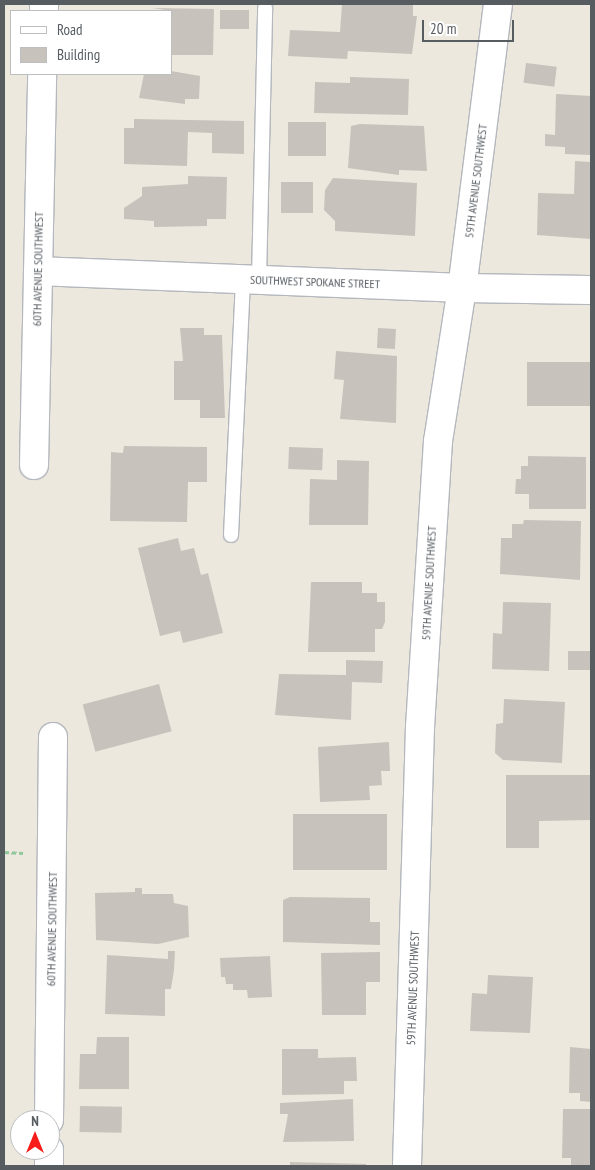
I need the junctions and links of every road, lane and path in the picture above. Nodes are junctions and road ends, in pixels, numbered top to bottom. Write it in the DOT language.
graph roads {
  1 [pos="498,4"];
  2 [pos="265,8"];
  3 [pos="42,75"];
  4 [pos="38,270"];
  5 [pos="251,279"];
  6 [pos="462,288"];
  7 [pos="591,290"];
  8 [pos="34,465"];
  9 [pos="231,535"];
  10 [pos="54,737"];
  11 [pos="49,1110"];
  12 [pos="407,1166"];
  1 -- 6 [label="street, 59TH AVENUE SOUTHWEST"];
  2 -- 5 [label="lane"];
  3 -- 4 [label="street, 60TH AVENUE SOUTHWEST"];
  4 -- 5 [label="street, SOUTHWEST SPOKANE STREET"];
  4 -- 8 [label="street, 60TH AVENUE SOUTHWEST"];
  5 -- 6 [label="street, SOUTHWEST SPOKANE STREET"];
  5 -- 9 [label="lane"];
  6 -- 7 [label="street, SOUTHWEST SPOKANE STREET"];
  6 -- 12 [label="street, 59TH AVENUE SOUTHWEST"];
  10 -- 11 [label="street, 60TH AVENUE SOUTHWEST"];
}
